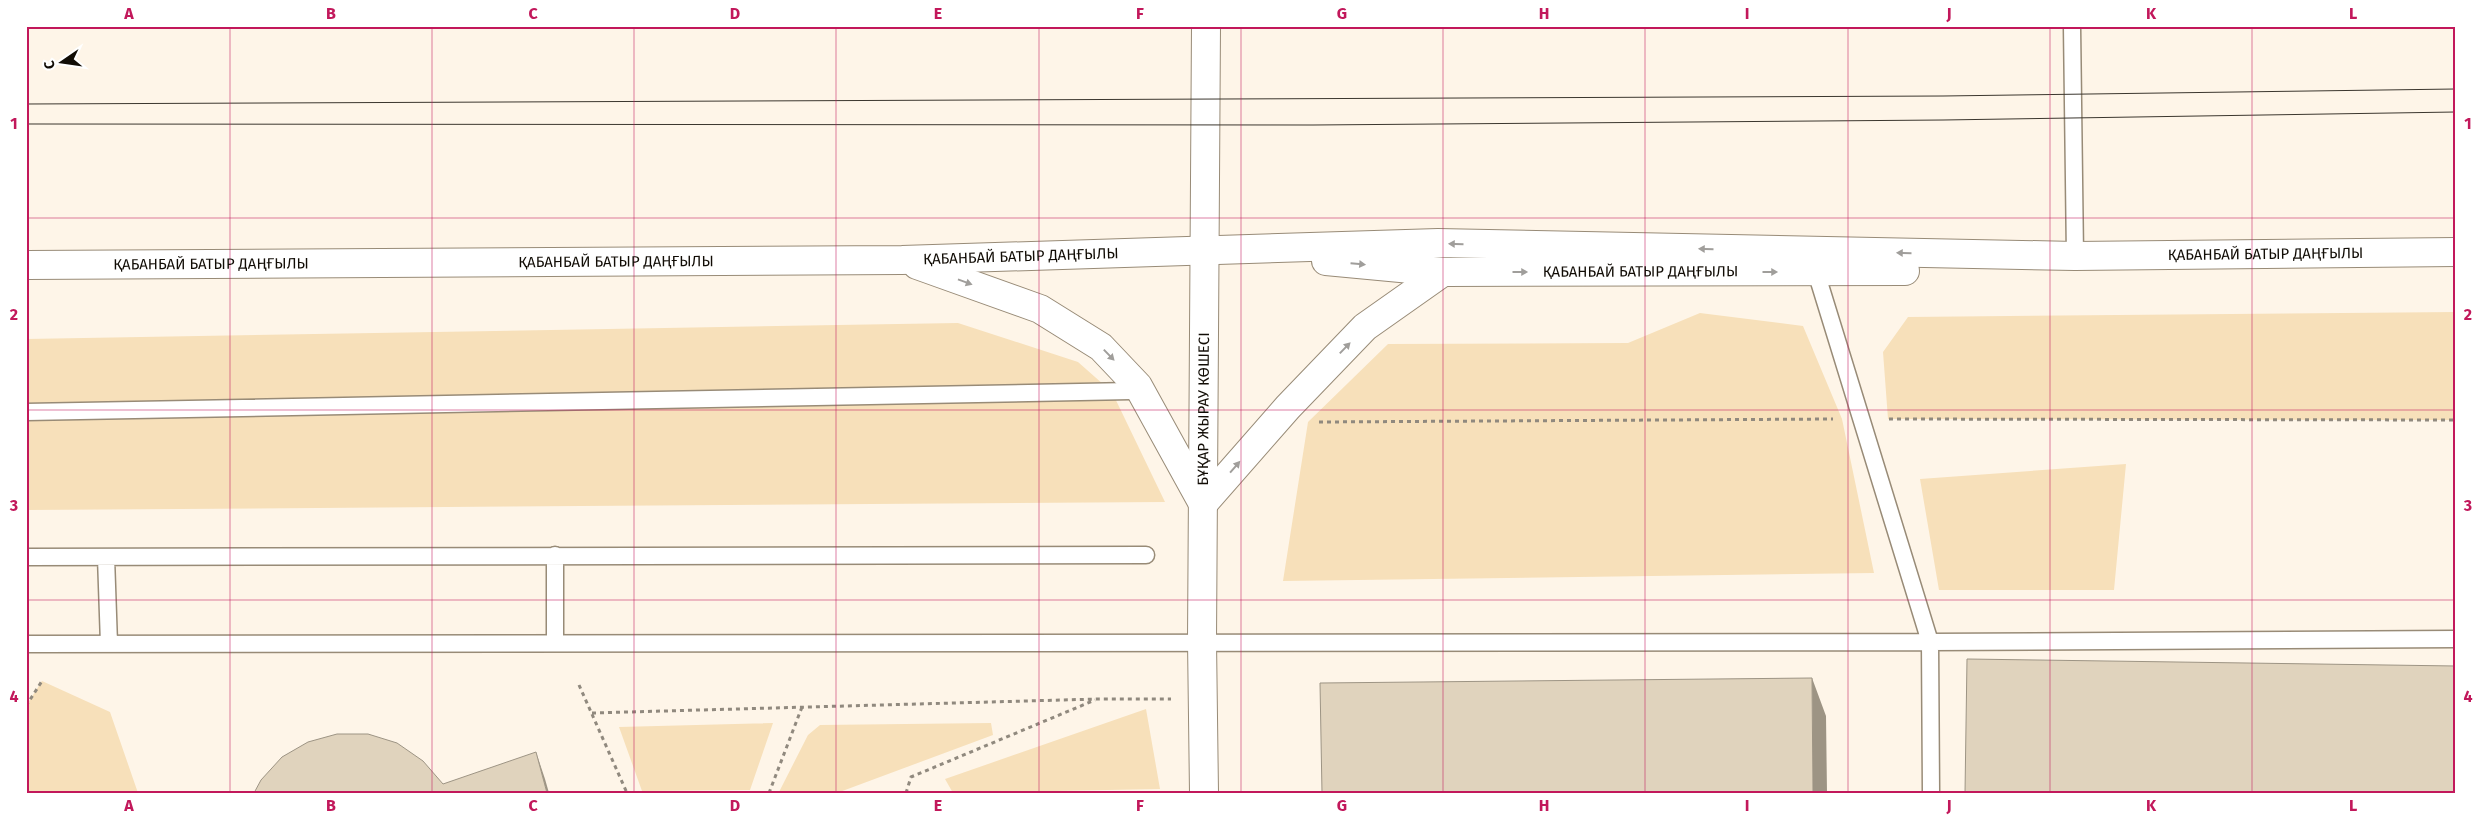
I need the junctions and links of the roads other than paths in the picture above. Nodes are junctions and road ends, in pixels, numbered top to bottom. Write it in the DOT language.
graph roads {
  1 [pos="1206,26"];
  2 [pos="2072,26"];
  3 [pos="1205,250"];
  4 [pos="2456,252"];
  5 [pos="2075,256"];
  6 [pos="902,260"];
  7 [pos="26,265"];
  8 [pos="1444,272"];
  9 [pos="1816,272"];
  10 [pos="1131,391"];
  11 [pos="26,412"];
  12 [pos="1203,504"];
  13 [pos="555,555"];
  14 [pos="1146,556"];
  15 [pos="26,557"];
  16 [pos="106,557"];
  17 [pos="2456,639"];
  18 [pos="1202,641"];
  19 [pos="1930,642"];
  20 [pos="555,643"];
  21 [pos="26,644"];
  22 [pos="109,644"];
  23 [pos="1204,793"];
  24 [pos="1931,793"];
  1 -- 3 [label="main road, БҰҚАР ЖЫРАУ КӨШЕСІ"];
  2 -- 5 [label="lane"];
  5 -- 3 [label="main road, ҚАБАНБАЙ БАТЫР ДАҢҒЫЛЫ, one-way"];
  3 -- 6 [label="main road, ҚАБАНБАЙ БАТЫР ДАҢҒЫЛЫ"];
  3 -- 8 [label="main road, ҚАБАНБАЙ БАТЫР ДАҢҒЫЛЫ, one-way"];
  3 -- 12 [label="main road, БҰҚАР ЖЫРАУ КӨШЕСІ"];
  4 -- 5 [label="main road, ҚАБАНБАЙ БАТЫР ДАҢҒЫЛЫ"];
  5 -- 9 [label="main road, ҚАБАНБАЙ БАТЫР ДАҢҒЫЛЫ"];
  6 -- 7 [label="main road, ҚАБАНБАЙ БАТЫР ДАҢҒЫЛЫ"];
  6 -- 12 [label="main road, one-way"];
  8 -- 9 [label="main road, ҚАБАНБАЙ БАТЫР ДАҢҒЫЛЫ, one-way"];
  12 -- 8 [label="main road, one-way"];
  9 -- 19 [label="lane"];
  10 -- 11 [label="lane"];
  12 -- 18 [label="main road, БҰҚАР ЖЫРАУ КӨШЕСІ"];
  13 -- 14 [label="lane"];
  13 -- 16 [label="lane"];
  13 -- 20 [label="lane"];
  15 -- 16 [label="lane"];
  16 -- 22 [label="lane"];
  17 -- 19 [label="lane"];
  18 -- 19 [label="lane"];
  18 -- 20 [label="lane"];
  18 -- 23 [label="main road, БҰҚАР ЖЫРАУ КӨШЕСІ"];
  19 -- 24 [label="lane"];
  20 -- 22 [label="lane"];
  21 -- 22 [label="lane"];
}
